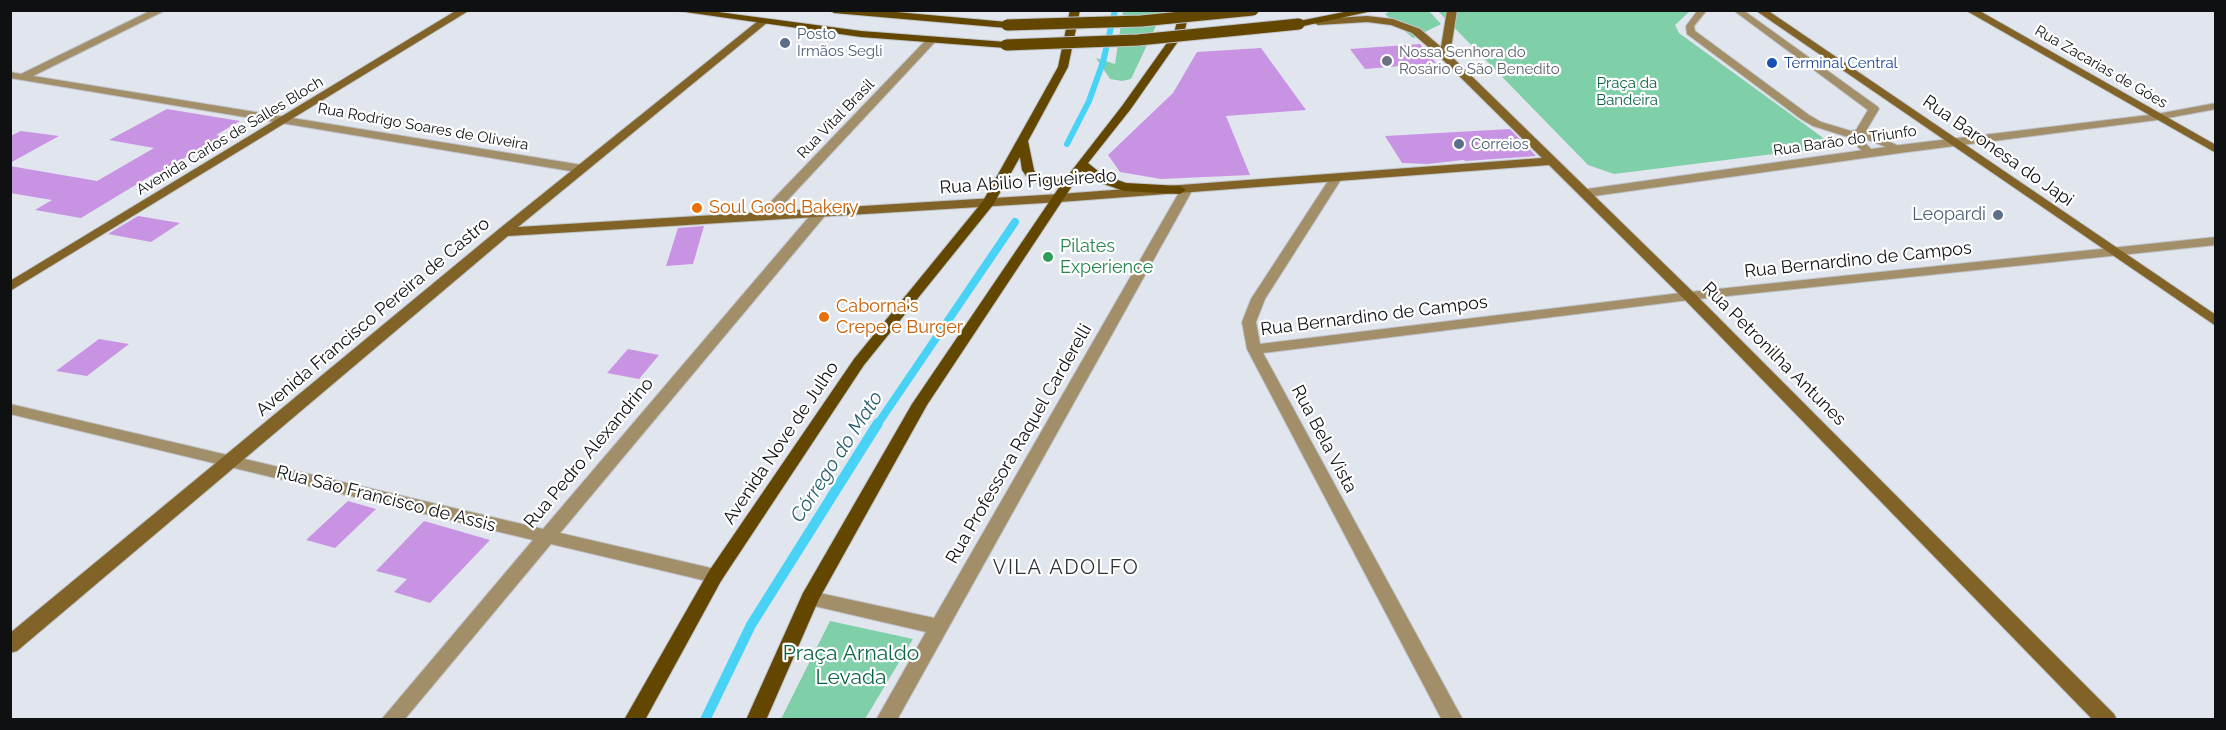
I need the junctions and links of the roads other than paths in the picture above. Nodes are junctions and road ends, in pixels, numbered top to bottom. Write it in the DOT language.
graph roads {
  1 [pos="161,10"];
  2 [pos="465,10"];
  3 [pos="676,10"];
  4 [pos="834,10"];
  5 [pos="1075,10"];
  6 [pos="1185,10"];
  7 [pos="1253,10"];
  8 [pos="1372,10"];
  9 [pos="1452,10"];
  10 [pos="1703,10"];
  11 [pos="1760,10"];
  12 [pos="1970,10"];
  13 [pos="1736,11"];
  14 [pos="764,22"];
  15 [pos="1318,22"];
  16 [pos="931,41"];
  17 [pos="1446,56"];
  18 [pos="16,76"];
  19 [pos="10,82"];
  20 [pos="2216,106"];
  21 [pos="2157,117"];
  22 [pos="287,120"];
  23 [pos="1856,133"];
  24 [pos="1023,142"];
  25 [pos="1955,143"];
  26 [pos="1900,149"];
  27 [pos="2215,150"];
  28 [pos="1871,154"];
  29 [pos="1553,161"];
  30 [pos="1082,164"];
  31 [pos="582,169"];
  32 [pos="1336,178"];
  33 [pos="1071,181"];
  34 [pos="1184,190"];
  35 [pos="1587,193"];
  36 [pos="1060,198"];
  37 [pos="989,202"];
  38 [pos="819,214"];
  39 [pos="764,217"];
  40 [pos="504,232"];
  41 [pos="2216,241"];
  42 [pos="2114,252"];
  43 [pos="10,287"];
  44 [pos="1689,296"];
  45 [pos="2216,322"];
  46 [pos="1254,349"];
  47 [pos="10,409"];
  48 [pos="232,462"];
  49 [pos="544,537"];
  50 [pos="715,576"];
  51 [pos="810,598"];
  52 [pos="938,627"];
  53 [pos="10,645"];
  54 [pos="391,720"];
  55 [pos="634,720"];
  56 [pos="756,720"];
  57 [pos="886,720"];
  58 [pos="1453,720"];
  59 [pos="2107,720"];
  1 -- 18 [label="street"];
  2 -- 22 [label="street, Avenida Carlos de Salles Bloch"];
  3 -- 14 [label="main road"];
  4 -- 7 [label="main road, bridge"];
  5 -- 24 [label="main road, Avenida Nove de Julho"];
  6 -- 30 [label="main road"];
  8 -- 15 [label="main road"];
  9 -- 17 [label="street"];
  10 -- 23 [label="lane"];
  11 -- 25 [label="street, Rua Baronesa do Japi"];
  12 -- 21 [label="street, Rua Zacarias de Góes"];
  13 -- 23 [label="lane"];
  14 -- 16 [label="main road"];
  14 -- 31 [label="street, Avenida Francisco Pereira de Castro"];
  15 -- 16 [label="main road, bridge"];
  15 -- 17 [label="street, Rua Petronilha Antunes"];
  16 -- 39 [label="street, Rua Vital Brasil"];
  17 -- 29 [label="street, Rua Petronilha Antunes"];
  18 -- 19 [label="street"];
  18 -- 22 [label="street, Rua Rodrigo Soares de Oliveira"];
  20 -- 21 [label="street, Rua Barão do Triunfo"];
  21 -- 25 [label="street, Rua Barão do Triunfo"];
  21 -- 27 [label="street, Rua Zacarias de Góes"];
  22 -- 31 [label="street, Rua Rodrigo Soares de Oliveira"];
  22 -- 43 [label="street, Avenida Carlos de Salles Bloch"];
  23 -- 26 [label="lane"];
  23 -- 28 [label="lane"];
  24 -- 33 [label="main road"];
  24 -- 37 [label="main road, Avenida Nove de Julho"];
  25 -- 26 [label="street, Rua Barão do Triunfo"];
  25 -- 42 [label="street, Rua Baronesa do Japi"];
  26 -- 28 [label="street, Rua Barão do Triunfo"];
  28 -- 35 [label="street, Rua Barão do Triunfo"];
  29 -- 32 [label="street, Rua Abilio Figueiredo"];
  29 -- 35 [label="street, Rua Petronilha Antunes"];
  30 -- 33 [label="main road"];
  30 -- 34 [label="main road"];
  31 -- 40 [label="street, Avenida Francisco Pereira de Castro"];
  32 -- 34 [label="street, Rua Abilio Figueiredo"];
  32 -- 46 [label="street, Rua Bela Vista"];
  33 -- 36 [label="main road"];
  34 -- 36 [label="street, Rua Abilio Figueiredo"];
  34 -- 52 [label="street, Rua Professora Raquel Carderelli"];
  35 -- 44 [label="street, Rua Petronilha Antunes"];
  36 -- 37 [label="street, Rua Abilio Figueiredo"];
  36 -- 51 [label="main road"];
  37 -- 38 [label="street, Rua Abilio Figueiredo"];
  37 -- 50 [label="main road, Avenida Nove de Julho"];
  38 -- 39 [label="street, Rua Abilio Figueiredo"];
  38 -- 49 [label="street, Rua Pedro Alexandrino"];
  39 -- 40 [label="street, Rua Abilio Figueiredo"];
  40 -- 48 [label="street, Avenida Francisco Pereira de Castro"];
  41 -- 42 [label="street, Rua Bernardino de Campos"];
  42 -- 44 [label="street, Rua Bernardino de Campos"];
  42 -- 45 [label="street, Rua Baronesa do Japi"];
  44 -- 46 [label="street, Rua Bernardino de Campos"];
  44 -- 59 [label="street, Rua Petronilha Antunes"];
  46 -- 58 [label="street, Rua Bela Vista"];
  47 -- 48 [label="street, Rua São Francisco de Assis"];
  48 -- 49 [label="street, Rua São Francisco de Assis"];
  48 -- 53 [label="street, Avenida Francisco Pereira de Castro"];
  49 -- 50 [label="street, Rua São Francisco de Assis"];
  49 -- 54 [label="street, Rua Pedro Alexandrino"];
  50 -- 55 [label="main road, Avenida Nove de Julho"];
  51 -- 52 [label="street"];
  51 -- 56 [label="main road"];
  52 -- 57 [label="street, Rua Professora Raquel Carderelli"];
}
